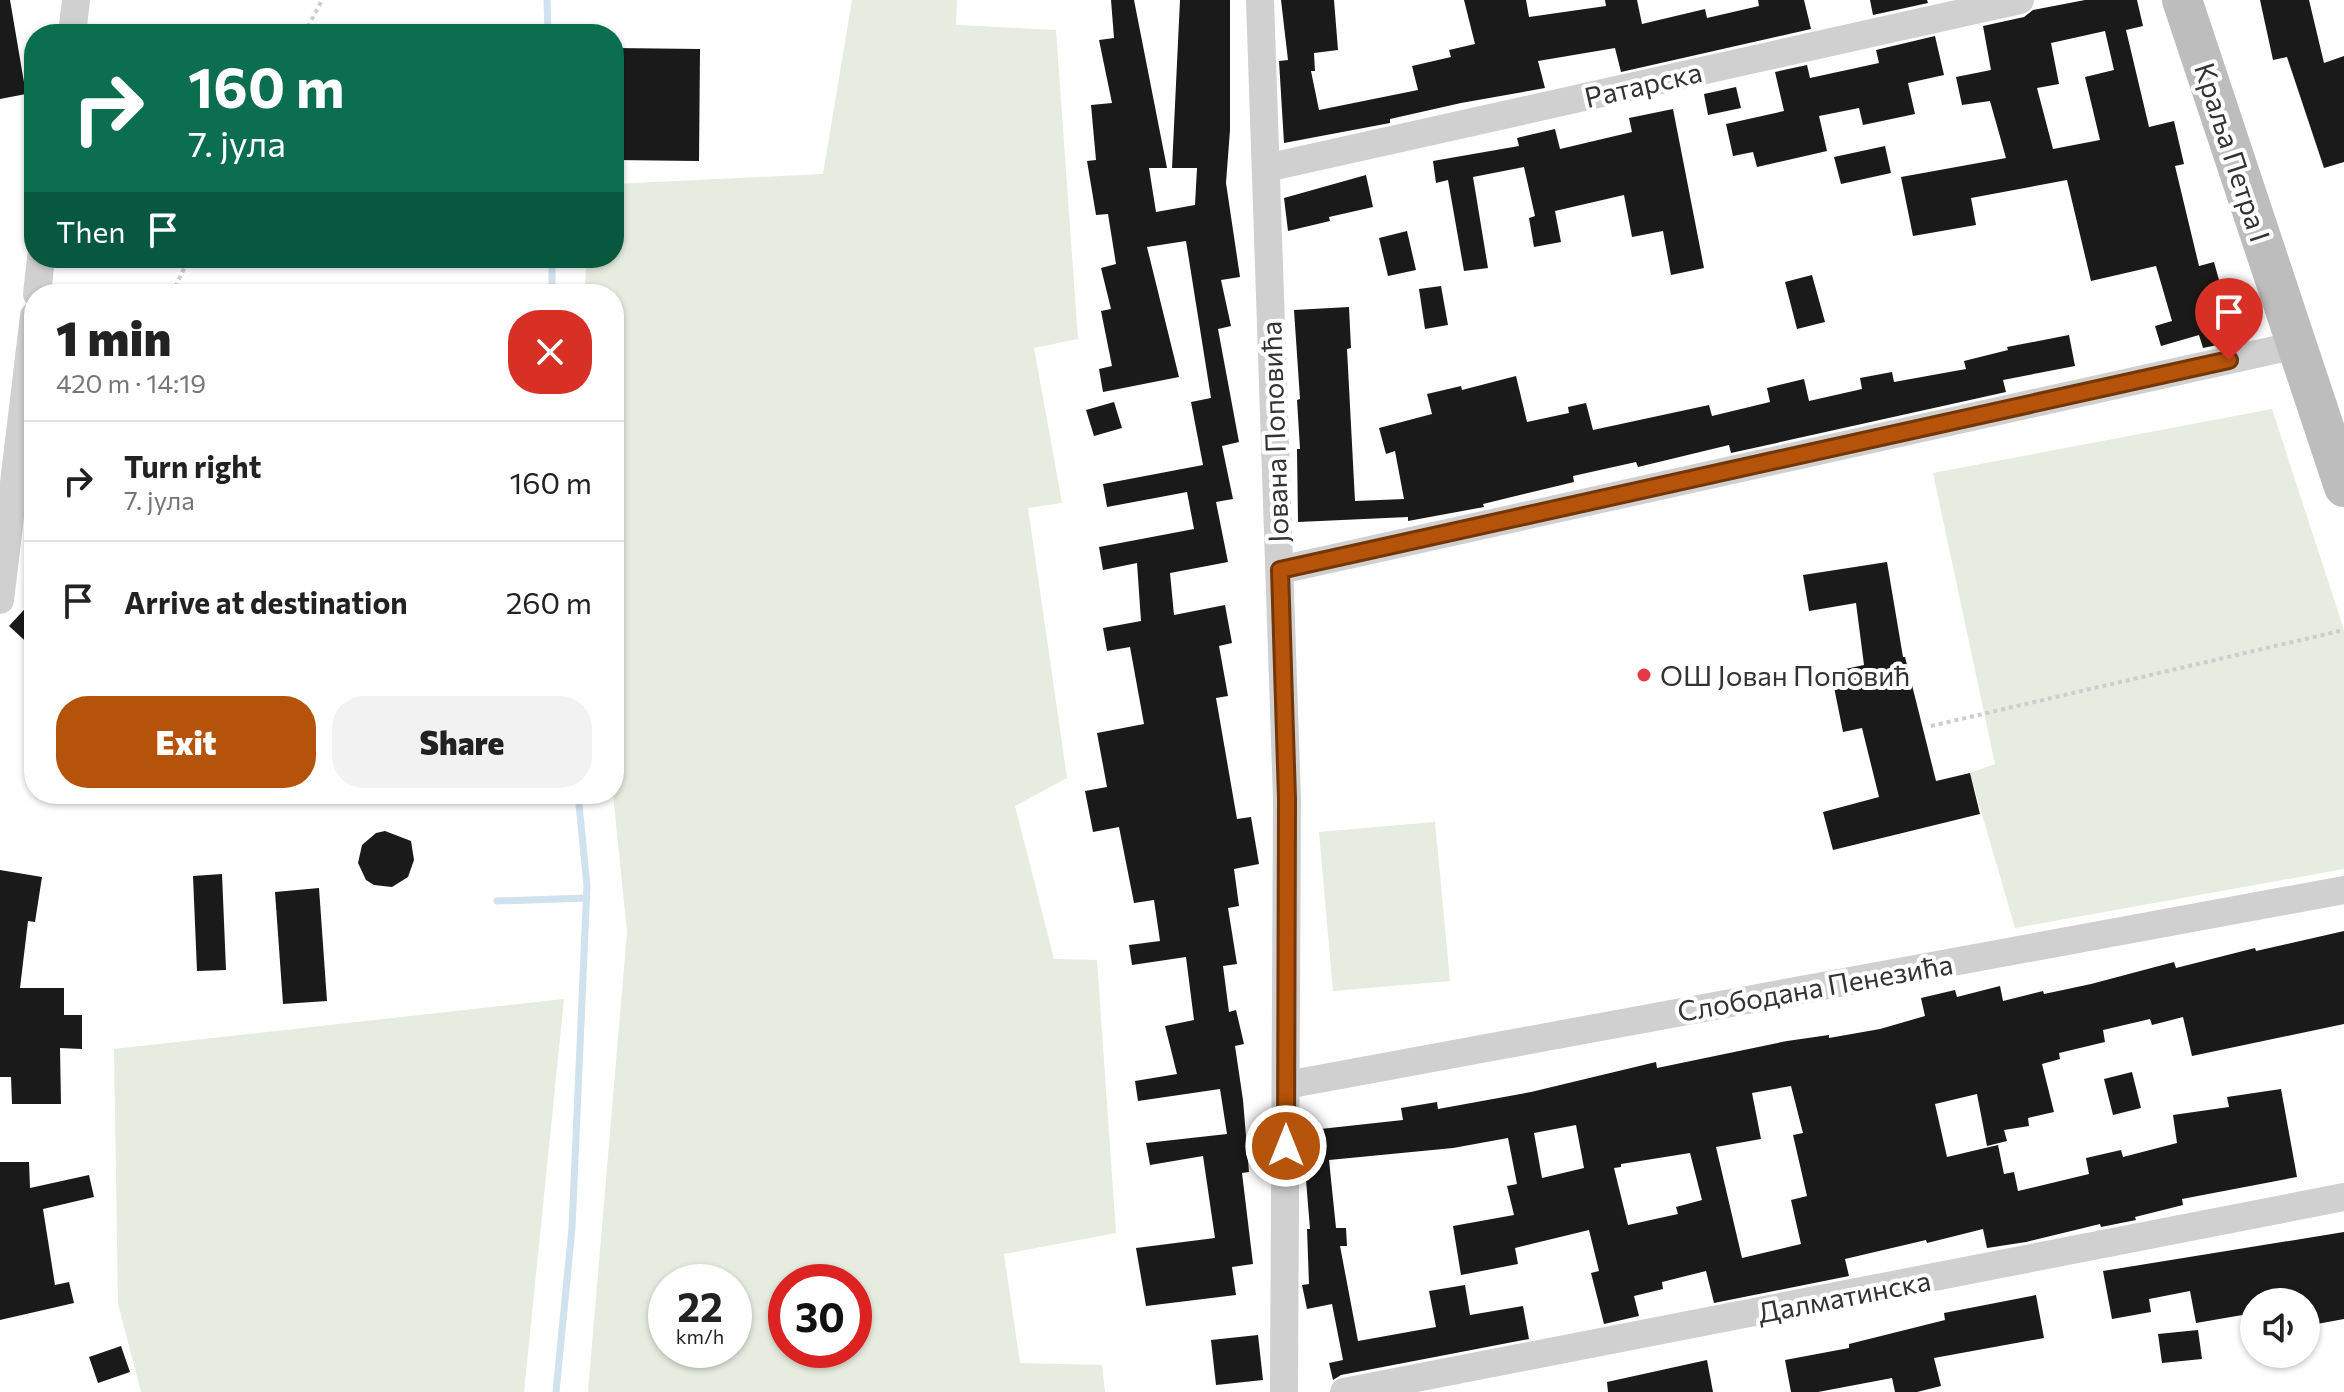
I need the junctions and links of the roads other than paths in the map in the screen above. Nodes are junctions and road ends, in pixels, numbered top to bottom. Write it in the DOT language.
graph roads {
  1 [pos="76,0"];
  2 [pos="1260,0"];
  3 [pos="2020,0"];
  4 [pos="2182,0"];
  5 [pos="73,24"];
  6 [pos="1266,168"];
  7 [pos="2297,345"];
  8 [pos="24,400"];
  9 [pos="2344,487"];
  10 [pos="1280,570"];
  11 [pos="0,600"];
  12 [pos="2344,890"];
  13 [pos="1286,1085"];
  14 [pos="2344,1197"];
  15 [pos="1284,1392"];
  16 [pos="1344,1392"];
  1 -- 5 [label="street"];
  2 -- 6 [label="street, Јована Поповића"];
  3 -- 6 [label="street, Ратарска"];
  4 -- 7 [label="main road, Краља Петра I"];
  6 -- 10 [label="street, Јована Поповића"];
  7 -- 9 [label="main road, Краља Петра I"];
  7 -- 10 [label="street"];
  8 -- 11 [label="street"];
  10 -- 13 [label="street, Јована Поповића"];
  12 -- 13 [label="street, Слободана Пенезића"];
  13 -- 15 [label="street, Јована Поповића"];
  14 -- 16 [label="street, Далматинска"];
}
